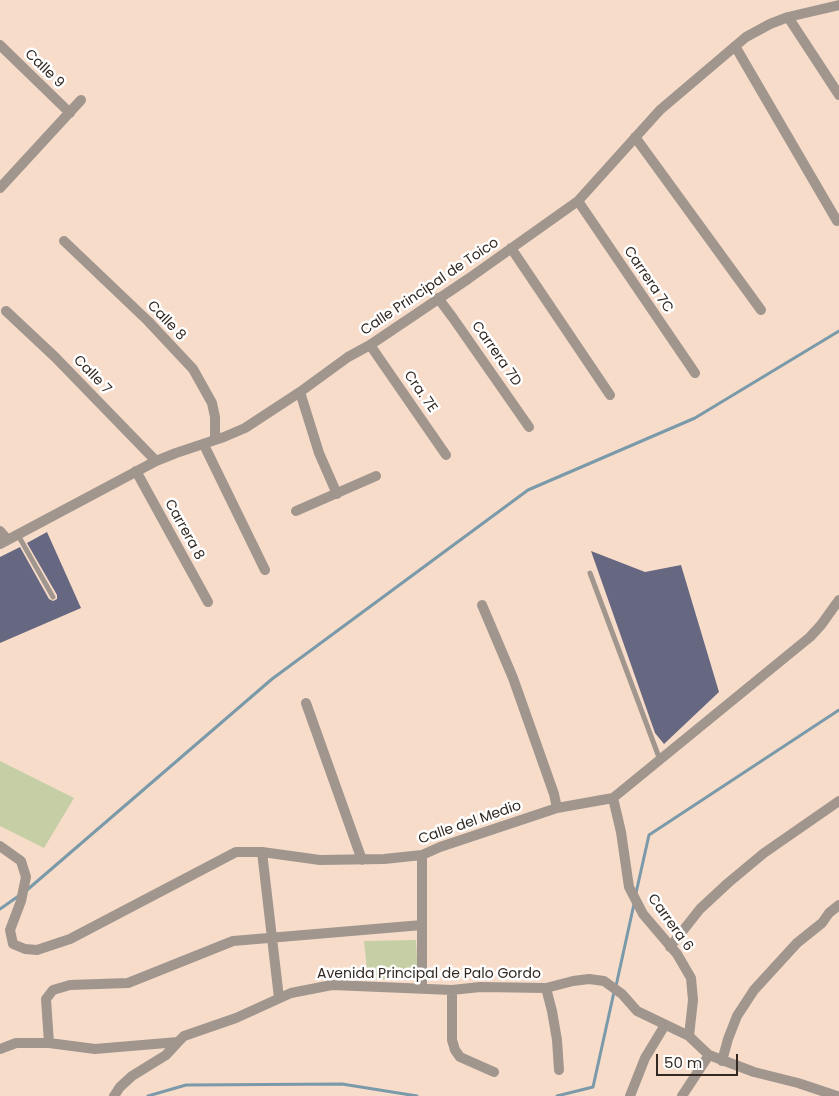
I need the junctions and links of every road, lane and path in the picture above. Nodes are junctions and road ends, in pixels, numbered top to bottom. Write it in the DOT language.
graph roads {
  1 [pos="839,5"];
  2 [pos="788,17"];
  3 [pos="0,45"];
  4 [pos="736,46"];
  5 [pos="839,95"];
  6 [pos="81,100"];
  7 [pos="70,113"];
  8 [pos="635,137"];
  9 [pos="1,185"];
  10 [pos="578,201"];
  11 [pos="837,221"];
  12 [pos="64,241"];
  13 [pos="511,248"];
  14 [pos="438,298"];
  15 [pos="761,310"];
  16 [pos="6,311"];
  17 [pos="370,345"];
  18 [pos="695,373"];
  19 [pos="300,392"];
  20 [pos="610,395"];
  21 [pos="529,426"];
  22 [pos="215,440"];
  23 [pos="204,445"];
  24 [pos="446,455"];
  25 [pos="156,461"];
  26 [pos="136,471"];
  27 [pos="376,476"];
  28 [pos="337,494"];
  29 [pos="296,511"];
  30 [pos="0,531"];
  31 [pos="9,539"];
  32 [pos="265,570"];
  33 [pos="590,572"];
  34 [pos="53,598"];
  35 [pos="839,600"];
  36 [pos="208,602"];
  37 [pos="482,605"];
  38 [pos="306,703"];
  39 [pos="660,761"];
  40 [pos="613,798"];
  41 [pos="839,801"];
  42 [pos="557,808"];
  43 [pos="0,846"];
  44 [pos="262,852"];
  45 [pos="422,855"];
  46 [pos="362,860"];
  47 [pos="839,905"];
  48 [pos="422,925"];
  49 [pos="271,937"];
  50 [pos="670,947"];
  51 [pos="422,988"];
  52 [pos="546,988"];
  53 [pos="452,990"];
  54 [pos="279,998"];
  55 [pos="665,1025"];
  56 [pos="689,1036"];
  57 [pos="178,1042"];
  58 [pos="49,1043"];
  59 [pos="0,1049"];
  60 [pos="709,1055"];
  61 [pos="722,1061"];
  62 [pos="559,1070"];
  63 [pos="494,1072"];
  64 [pos="114,1096"];
  65 [pos="630,1096"];
  66 [pos="682,1096"];
  67 [pos="837,1096"];
  1 -- 2 [label="street, Calle Principal de Toico"];
  2 -- 4 [label="street, Calle Principal de Toico"];
  2 -- 5 [label="street"];
  3 -- 7 [label="street, Calle 9"];
  4 -- 8 [label="street, Calle Principal de Toico"];
  4 -- 11 [label="street"];
  6 -- 7 [label="street"];
  7 -- 9 [label="street"];
  8 -- 10 [label="street, Calle Principal de Toico"];
  8 -- 15 [label="street"];
  10 -- 13 [label="street, Calle Principal de Toico"];
  10 -- 18 [label="street, Carrera 7C"];
  12 -- 22 [label="street, Calle 8"];
  13 -- 14 [label="street, Calle Principal de Toico"];
  13 -- 20 [label="street"];
  14 -- 17 [label="street, Calle Principal de Toico"];
  14 -- 21 [label="street, Carrera 7D"];
  16 -- 25 [label="street, Calle 7"];
  17 -- 19 [label="street, Calle Principal de Toico"];
  17 -- 24 [label="street, Cra. 7E"];
  19 -- 22 [label="street, Calle Principal de Toico"];
  19 -- 28 [label="street"];
  22 -- 23 [label="street, Calle Principal de Toico"];
  23 -- 25 [label="street, Calle Principal de Toico"];
  23 -- 32 [label="street"];
  25 -- 26 [label="street, Calle Principal de Toico"];
  26 -- 31 [label="street, Calle Principal de Toico"];
  26 -- 36 [label="street, Carrera 8"];
  27 -- 28 [label="street"];
  28 -- 29 [label="street"];
  30 -- 31 [label="street"];
  31 -- 34 [label="lane"];
  33 -- 39 [label="lane"];
  35 -- 39 [label="street, Calle del Medio"];
  37 -- 42 [label="street"];
  38 -- 46 [label="street"];
  39 -- 40 [label="street, Calle del Medio"];
  40 -- 42 [label="street, Calle del Medio"];
  40 -- 50 [label="street, Carrera 6"];
  41 -- 50 [label="street"];
  42 -- 45 [label="street, Calle del Medio"];
  43 -- 44 [label="street, Calle del Medio"];
  44 -- 46 [label="street, Calle del Medio"];
  44 -- 49 [label="street"];
  45 -- 46 [label="street, Calle del Medio"];
  45 -- 48 [label="street"];
  47 -- 61 [label="street"];
  48 -- 49 [label="street"];
  48 -- 51 [label="street"];
  49 -- 54 [label="street"];
  49 -- 58 [label="street"];
  50 -- 56 [label="street, Carrera 6"];
  51 -- 53 [label="street, Avenida Principal de Palo Gordo"];
  51 -- 54 [label="street, Avenida Principal de Palo Gordo"];
  52 -- 53 [label="street, Avenida Principal de Palo Gordo"];
  52 -- 55 [label="street, Avenida Principal de Palo Gordo"];
  52 -- 62 [label="street"];
  53 -- 63 [label="street"];
  54 -- 57 [label="street, Avenida Principal de Palo Gordo"];
  55 -- 56 [label="street, Avenida Principal de Palo Gordo"];
  55 -- 65 [label="street"];
  56 -- 60 [label="street, Avenida Principal de Palo Gordo"];
  57 -- 58 [label="street, Avenida Principal de Palo Gordo"];
  57 -- 64 [label="street"];
  58 -- 59 [label="street, Avenida Principal de Palo Gordo"];
  60 -- 61 [label="street, Avenida Principal de Palo Gordo"];
  60 -- 66 [label="street"];
  61 -- 67 [label="street, Avenida Principal de Palo Gordo"];
}
